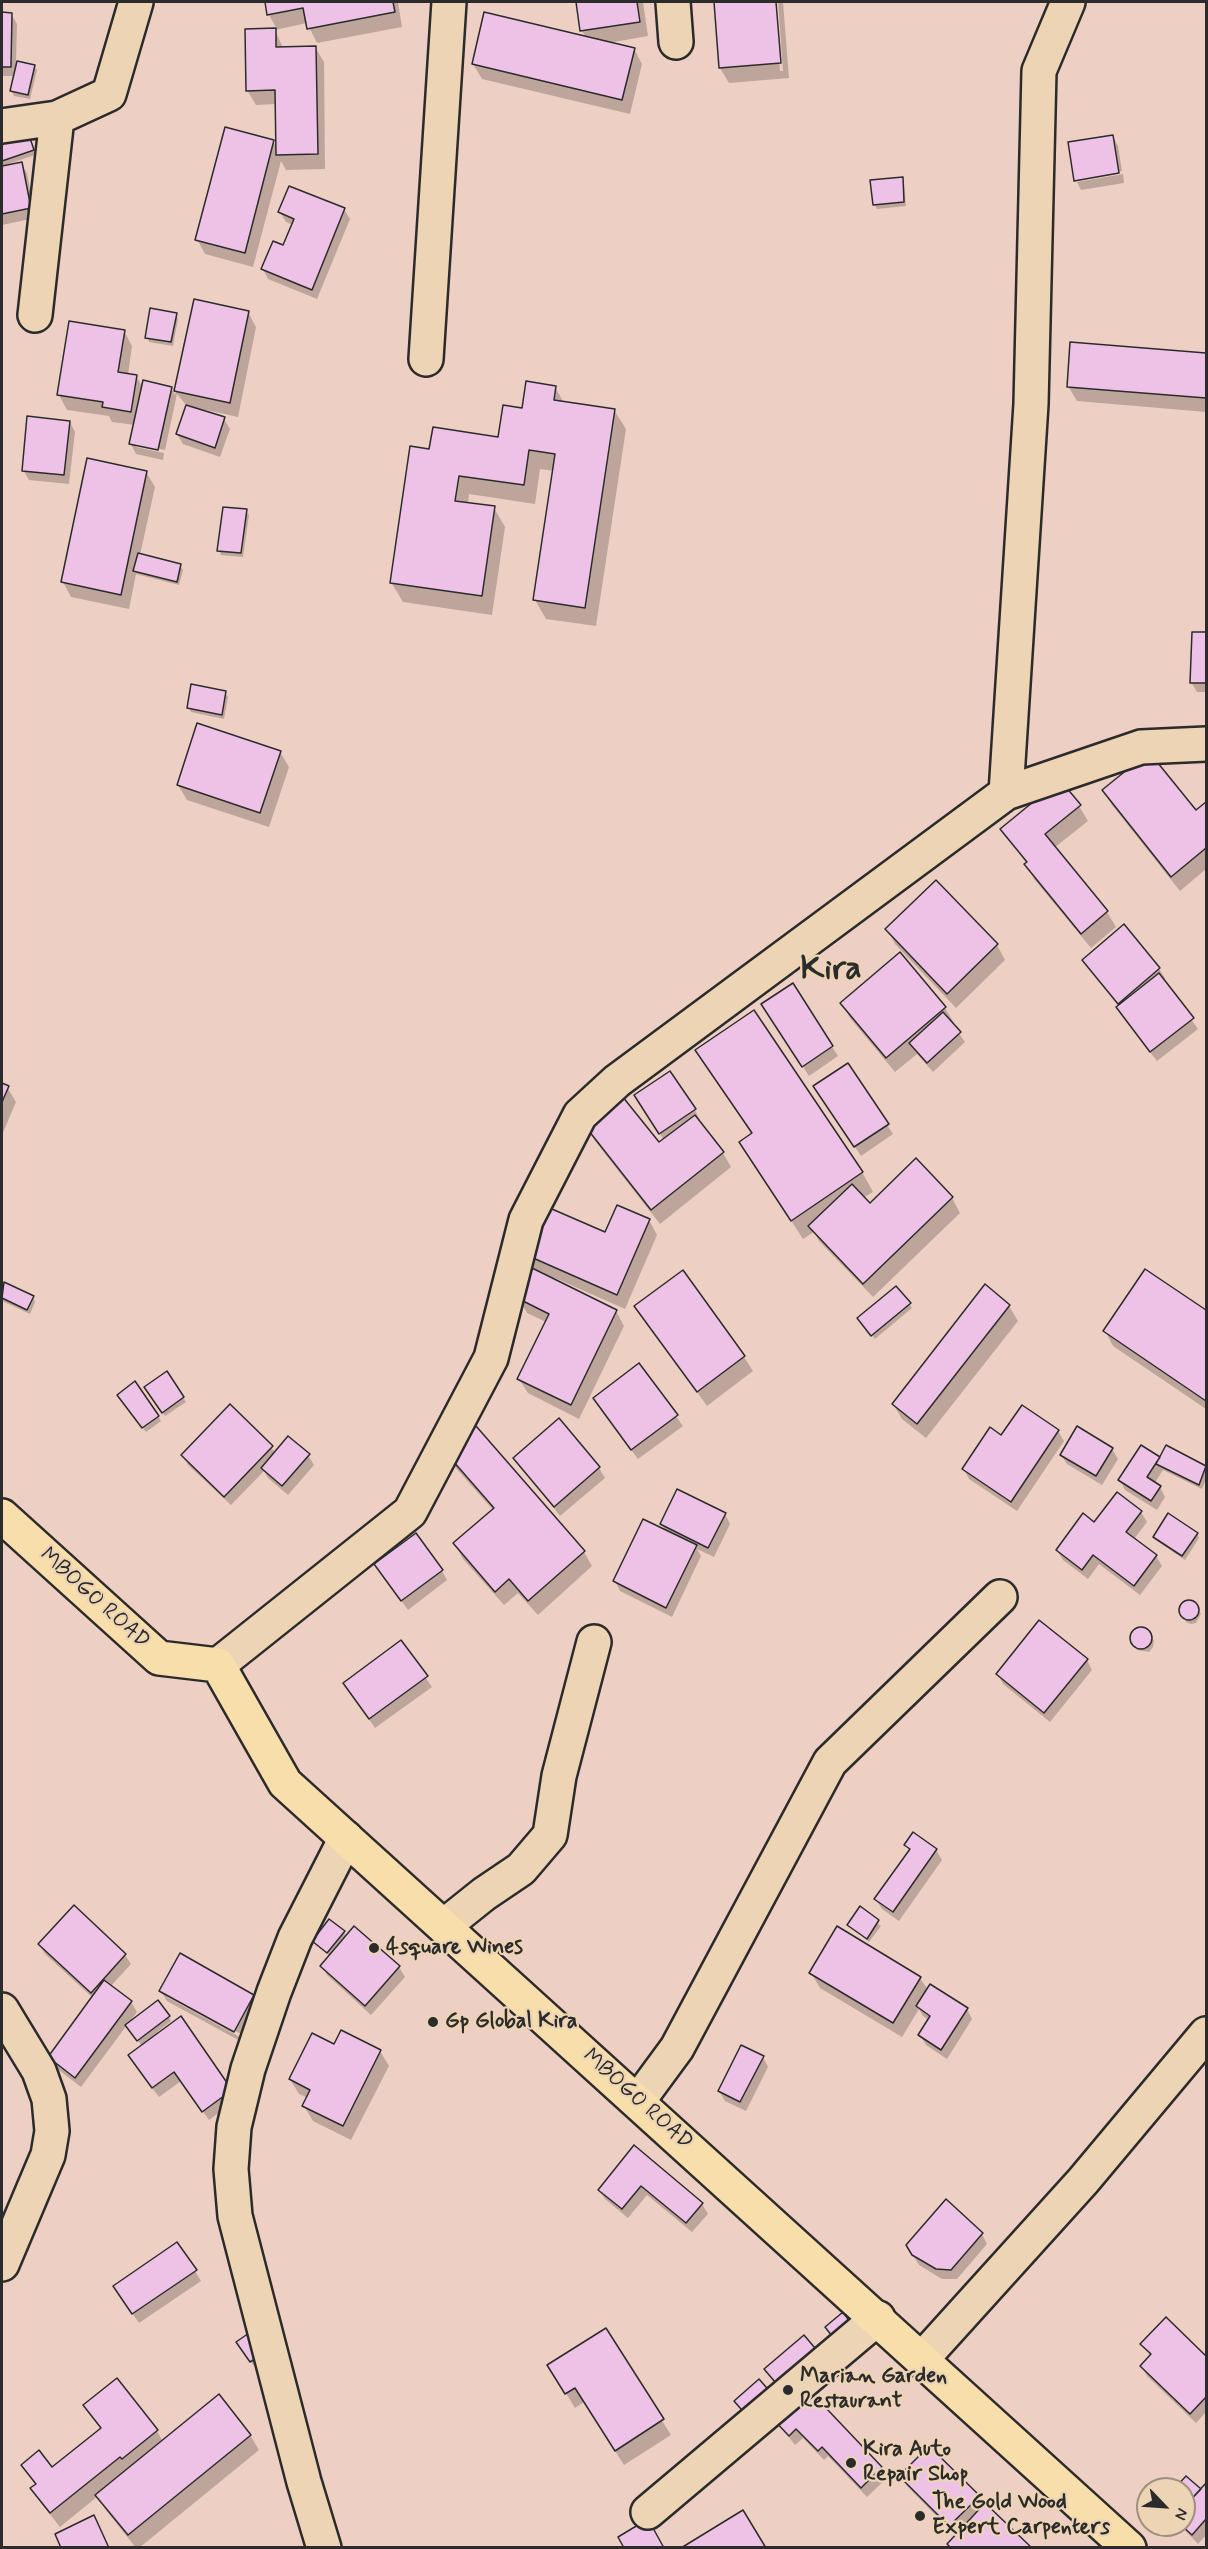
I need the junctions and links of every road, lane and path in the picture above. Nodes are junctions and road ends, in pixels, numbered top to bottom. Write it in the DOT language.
graph roads {
  1 [pos="136,2"];
  2 [pos="449,2"];
  3 [pos="673,2"];
  4 [pos="1068,2"];
  5 [pos="676,42"];
  6 [pos="57,118"];
  7 [pos="2,126"];
  8 [pos="35,315"];
  9 [pos="426,359"];
  10 [pos="1206,744"];
  11 [pos="1006,793"];
  12 [pos="2,1516"];
  13 [pos="1000,1597"];
  14 [pos="594,1642"];
  15 [pos="218,1665"];
  16 [pos="345,1838"];
  17 [pos="444,1926"];
  18 [pos="2,2010"];
  19 [pos="1206,2034"];
  20 [pos="638,2101"];
  21 [pos="2,2264"];
  22 [pos="878,2318"];
  23 [pos="922,2359"];
  24 [pos="648,2512"];
  25 [pos="324,2547"];
  26 [pos="1129,2547"];
  1 -- 6 [label="street"];
  2 -- 9 [label="street"];
  3 -- 5 [label="street"];
  4 -- 11 [label="street"];
  6 -- 7 [label="street"];
  6 -- 8 [label="street"];
  10 -- 11 [label="street"];
  11 -- 15 [label="street"];
  12 -- 15 [label="main road, MBOGO ROAD"];
  13 -- 20 [label="street"];
  14 -- 17 [label="street"];
  15 -- 16 [label="main road, MBOGO ROAD"];
  16 -- 17 [label="main road, MBOGO ROAD"];
  16 -- 25 [label="street"];
  17 -- 20 [label="main road, MBOGO ROAD"];
  18 -- 21 [label="street"];
  19 -- 23 [label="street"];
  20 -- 22 [label="main road, MBOGO ROAD"];
  22 -- 23 [label="main road, MBOGO ROAD"];
  22 -- 24 [label="street"];
  23 -- 26 [label="main road, MBOGO ROAD"];
}
